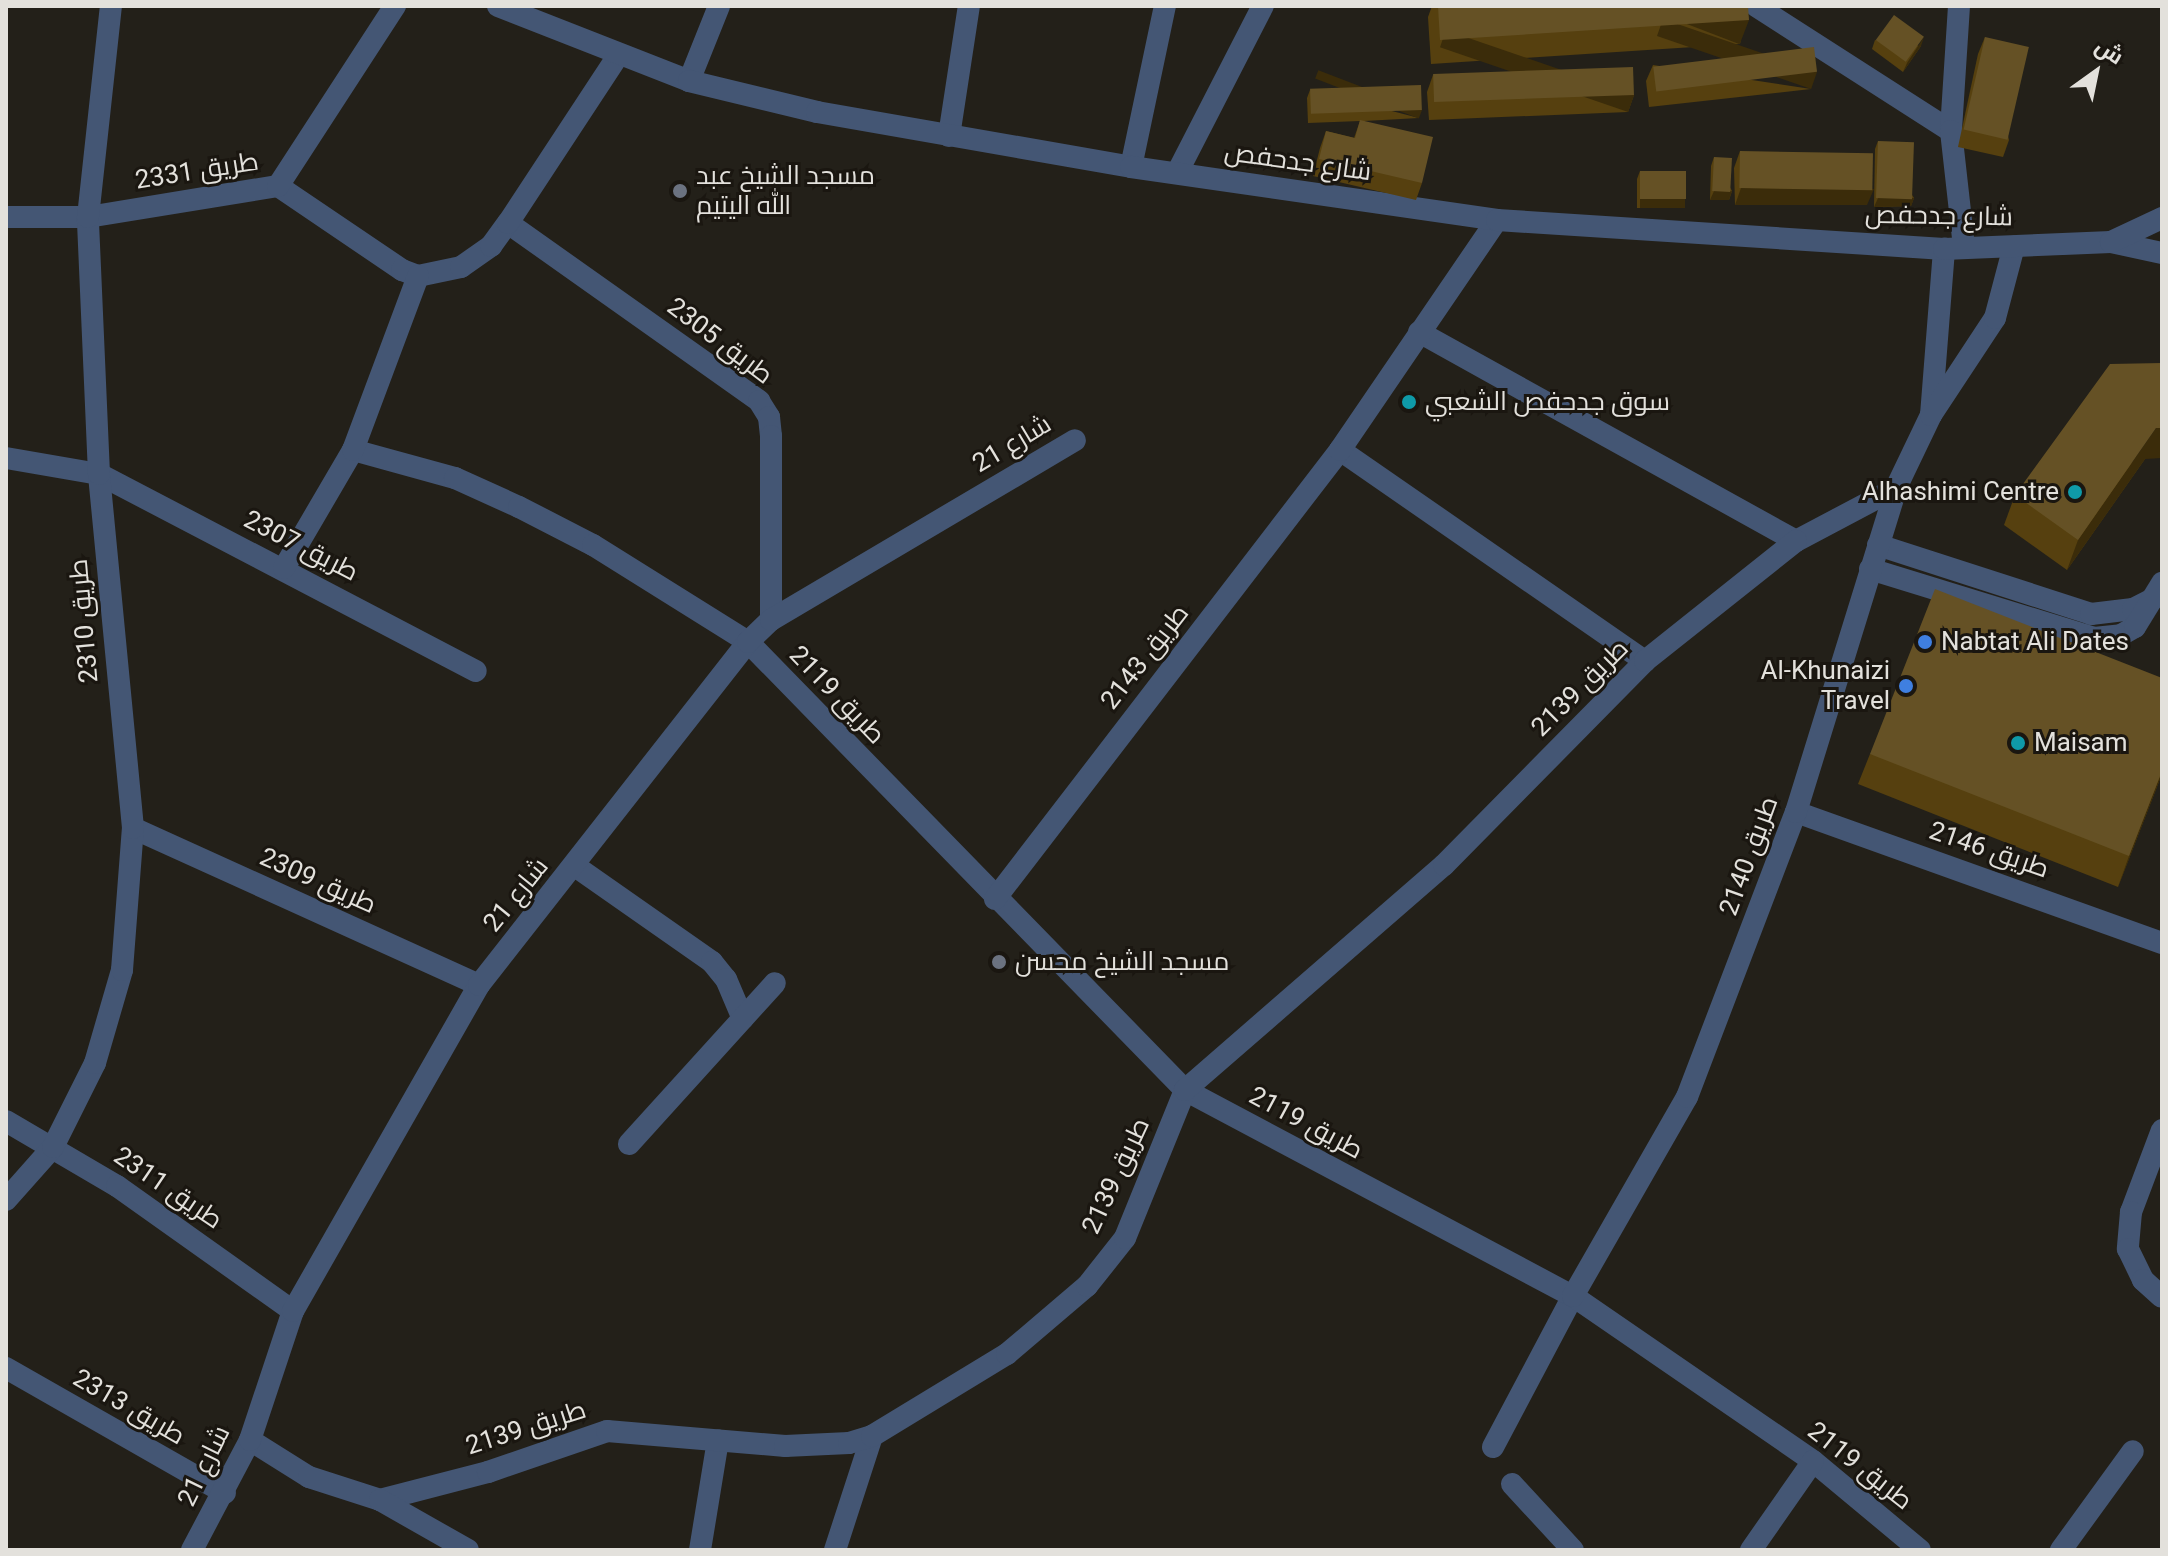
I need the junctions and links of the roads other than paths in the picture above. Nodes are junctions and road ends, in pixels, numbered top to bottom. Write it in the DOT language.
graph roads {
  1 [pos="111,6"];
  2 [pos="395,6"];
  3 [pos="498,6"];
  4 [pos="719,6"];
  5 [pos="969,6"];
  6 [pos="1165,6"];
  7 [pos="1263,6"];
  8 [pos="1756,6"];
  9 [pos="1959,6"];
  10 [pos="617,57"];
  11 [pos="689,81"];
  12 [pos="1951,131"];
  13 [pos="949,136"];
  14 [pos="1131,167"];
  15 [pos="1177,173"];
  16 [pos="278,186"];
  17 [pos="6,217"];
  18 [pos="88,217"];
  19 [pos="2162,218"];
  20 [pos="1497,220"];
  21 [pos="508,223"];
  22 [pos="2111,242"];
  23 [pos="2014,246"];
  24 [pos="1954,248"];
  25 [pos="2162,253"];
  26 [pos="418,276"];
  27 [pos="1419,332"];
  28 [pos="1931,415"];
  29 [pos="1075,440"];
  30 [pos="353,450"];
  31 [pos="1340,450"];
  32 [pos="6,458"];
  33 [pos="99,474"];
  34 [pos="1896,488"];
  35 [pos="1796,541"];
  36 [pos="1878,545"];
  37 [pos="284,568"];
  38 [pos="1870,569"];
  39 [pos="2158,591"];
  40 [pos="771,620"];
  41 [pos="748,642"];
  42 [pos="1645,661"];
  43 [pos="476,671"];
  44 [pos="1796,812"];
  45 [pos="133,828"];
  46 [pos="575,866"];
  47 [pos="995,899"];
  48 [pos="2162,943"];
  49 [pos="775,983"];
  50 [pos="479,985"];
  51 [pos="743,1019"];
  52 [pos="1185,1090"];
  53 [pos="6,1121"];
  54 [pos="2162,1130"];
  55 [pos="629,1144"];
  56 [pos="53,1147"];
  57 [pos="6,1200"];
  58 [pos="1573,1296"];
  59 [pos="2162,1297"];
  60 [pos="293,1311"];
  61 [pos="6,1368"];
  62 [pos="872,1436"];
  63 [pos="250,1440"];
  64 [pos="718,1440"];
  65 [pos="1493,1447"];
  66 [pos="2133,1451"];
  67 [pos="1813,1461"];
  68 [pos="1512,1484"];
  69 [pos="225,1493"];
  70 [pos="380,1500"];
  71 [pos="192,1550"];
  72 [pos="468,1550"];
  73 [pos="700,1550"];
  74 [pos="835,1550"];
  75 [pos="1573,1550"];
  76 [pos="1751,1550"];
  77 [pos="1920,1550"];
  78 [pos="2061,1550"];
  1 -- 18 [label="street, طريق 2310"];
  2 -- 16 [label="street, طريق 2331"];
  3 -- 10 [label="street, شارع جدحفص"];
  4 -- 11 [label="street"];
  5 -- 13 [label="street"];
  6 -- 14 [label="street"];
  7 -- 15 [label="street"];
  8 -- 12 [label="street"];
  9 -- 12 [label="street, طريق 2140"];
  10 -- 11 [label="street, شارع جدحفص"];
  10 -- 21 [label="street"];
  11 -- 13 [label="street, شارع جدحفص"];
  12 -- 24 [label="street, طريق 2140"];
  13 -- 14 [label="street, شارع جدحفص"];
  14 -- 15 [label="street, شارع جدحفص"];
  15 -- 20 [label="street, شارع جدحفص"];
  16 -- 18 [label="street, طريق 2331"];
  16 -- 26 [label="street"];
  17 -- 18 [label="street, طريق 2331"];
  18 -- 33 [label="street, طريق 2310"];
  19 -- 22 [label="street, شارع جدحفص"];
  20 -- 24 [label="street, شارع جدحفص"];
  20 -- 27 [label="street, طريق 2143"];
  21 -- 26 [label="street"];
  21 -- 40 [label="street, طريق 2305"];
  22 -- 23 [label="street, شارع جدحفص"];
  22 -- 25 [label="street, شارع جدحفص"];
  23 -- 24 [label="street, شارع جدحفص"];
  23 -- 28 [label="street, طريق 2140"];
  24 -- 28 [label="street, طريق 2140"];
  26 -- 30 [label="street"];
  27 -- 31 [label="street, طريق 2143"];
  27 -- 35 [label="street"];
  28 -- 34 [label="street, طريق 2140"];
  29 -- 40 [label="street, شارع 21"];
  30 -- 37 [label="street"];
  30 -- 41 [label="street"];
  31 -- 42 [label="street"];
  31 -- 47 [label="street, طريق 2143"];
  32 -- 33 [label="street, طريق 2307"];
  33 -- 37 [label="street, طريق 2307"];
  33 -- 45 [label="street, طريق 2310"];
  34 -- 35 [label="street"];
  34 -- 36 [label="street, طريق 2140"];
  35 -- 42 [label="street, طريق 2139"];
  36 -- 38 [label="street, طريق 2140"];
  36 -- 39 [label="street"];
  37 -- 43 [label="street, طريق 2307"];
  38 -- 39 [label="street"];
  38 -- 44 [label="street, طريق 2140"];
  40 -- 41 [label="street, شارع 21"];
  41 -- 46 [label="street, شارع 21"];
  41 -- 47 [label="street, طريق 2119"];
  42 -- 52 [label="street, طريق 2139"];
  44 -- 48 [label="street, طريق 2146"];
  44 -- 58 [label="street, طريق 2140"];
  45 -- 50 [label="street, طريق 2309"];
  45 -- 56 [label="street, طريق 2310"];
  46 -- 50 [label="street, شارع 21"];
  46 -- 51 [label="street"];
  47 -- 52 [label="street, طريق 2119"];
  49 -- 51 [label="street"];
  50 -- 60 [label="street, شارع 21"];
  51 -- 55 [label="street"];
  52 -- 58 [label="street, طريق 2119"];
  52 -- 62 [label="street, طريق 2139"];
  53 -- 56 [label="street, طريق 2311"];
  54 -- 59 [label="street"];
  56 -- 57 [label="street, طريق 2310"];
  56 -- 60 [label="street, طريق 2311"];
  58 -- 65 [label="street, طريق 2140"];
  58 -- 67 [label="street, طريق 2119"];
  60 -- 63 [label="street, شارع 21"];
  61 -- 69 [label="street, طريق 2313"];
  62 -- 64 [label="street, طريق 2139"];
  62 -- 74 [label="street"];
  63 -- 69 [label="street, شارع 21"];
  63 -- 70 [label="street"];
  64 -- 70 [label="street, طريق 2139"];
  64 -- 73 [label="street"];
  66 -- 78 [label="street"];
  67 -- 76 [label="street"];
  67 -- 77 [label="street, طريق 2119"];
  68 -- 75 [label="street"];
  69 -- 71 [label="street, شارع 21"];
  70 -- 72 [label="street"];
}
